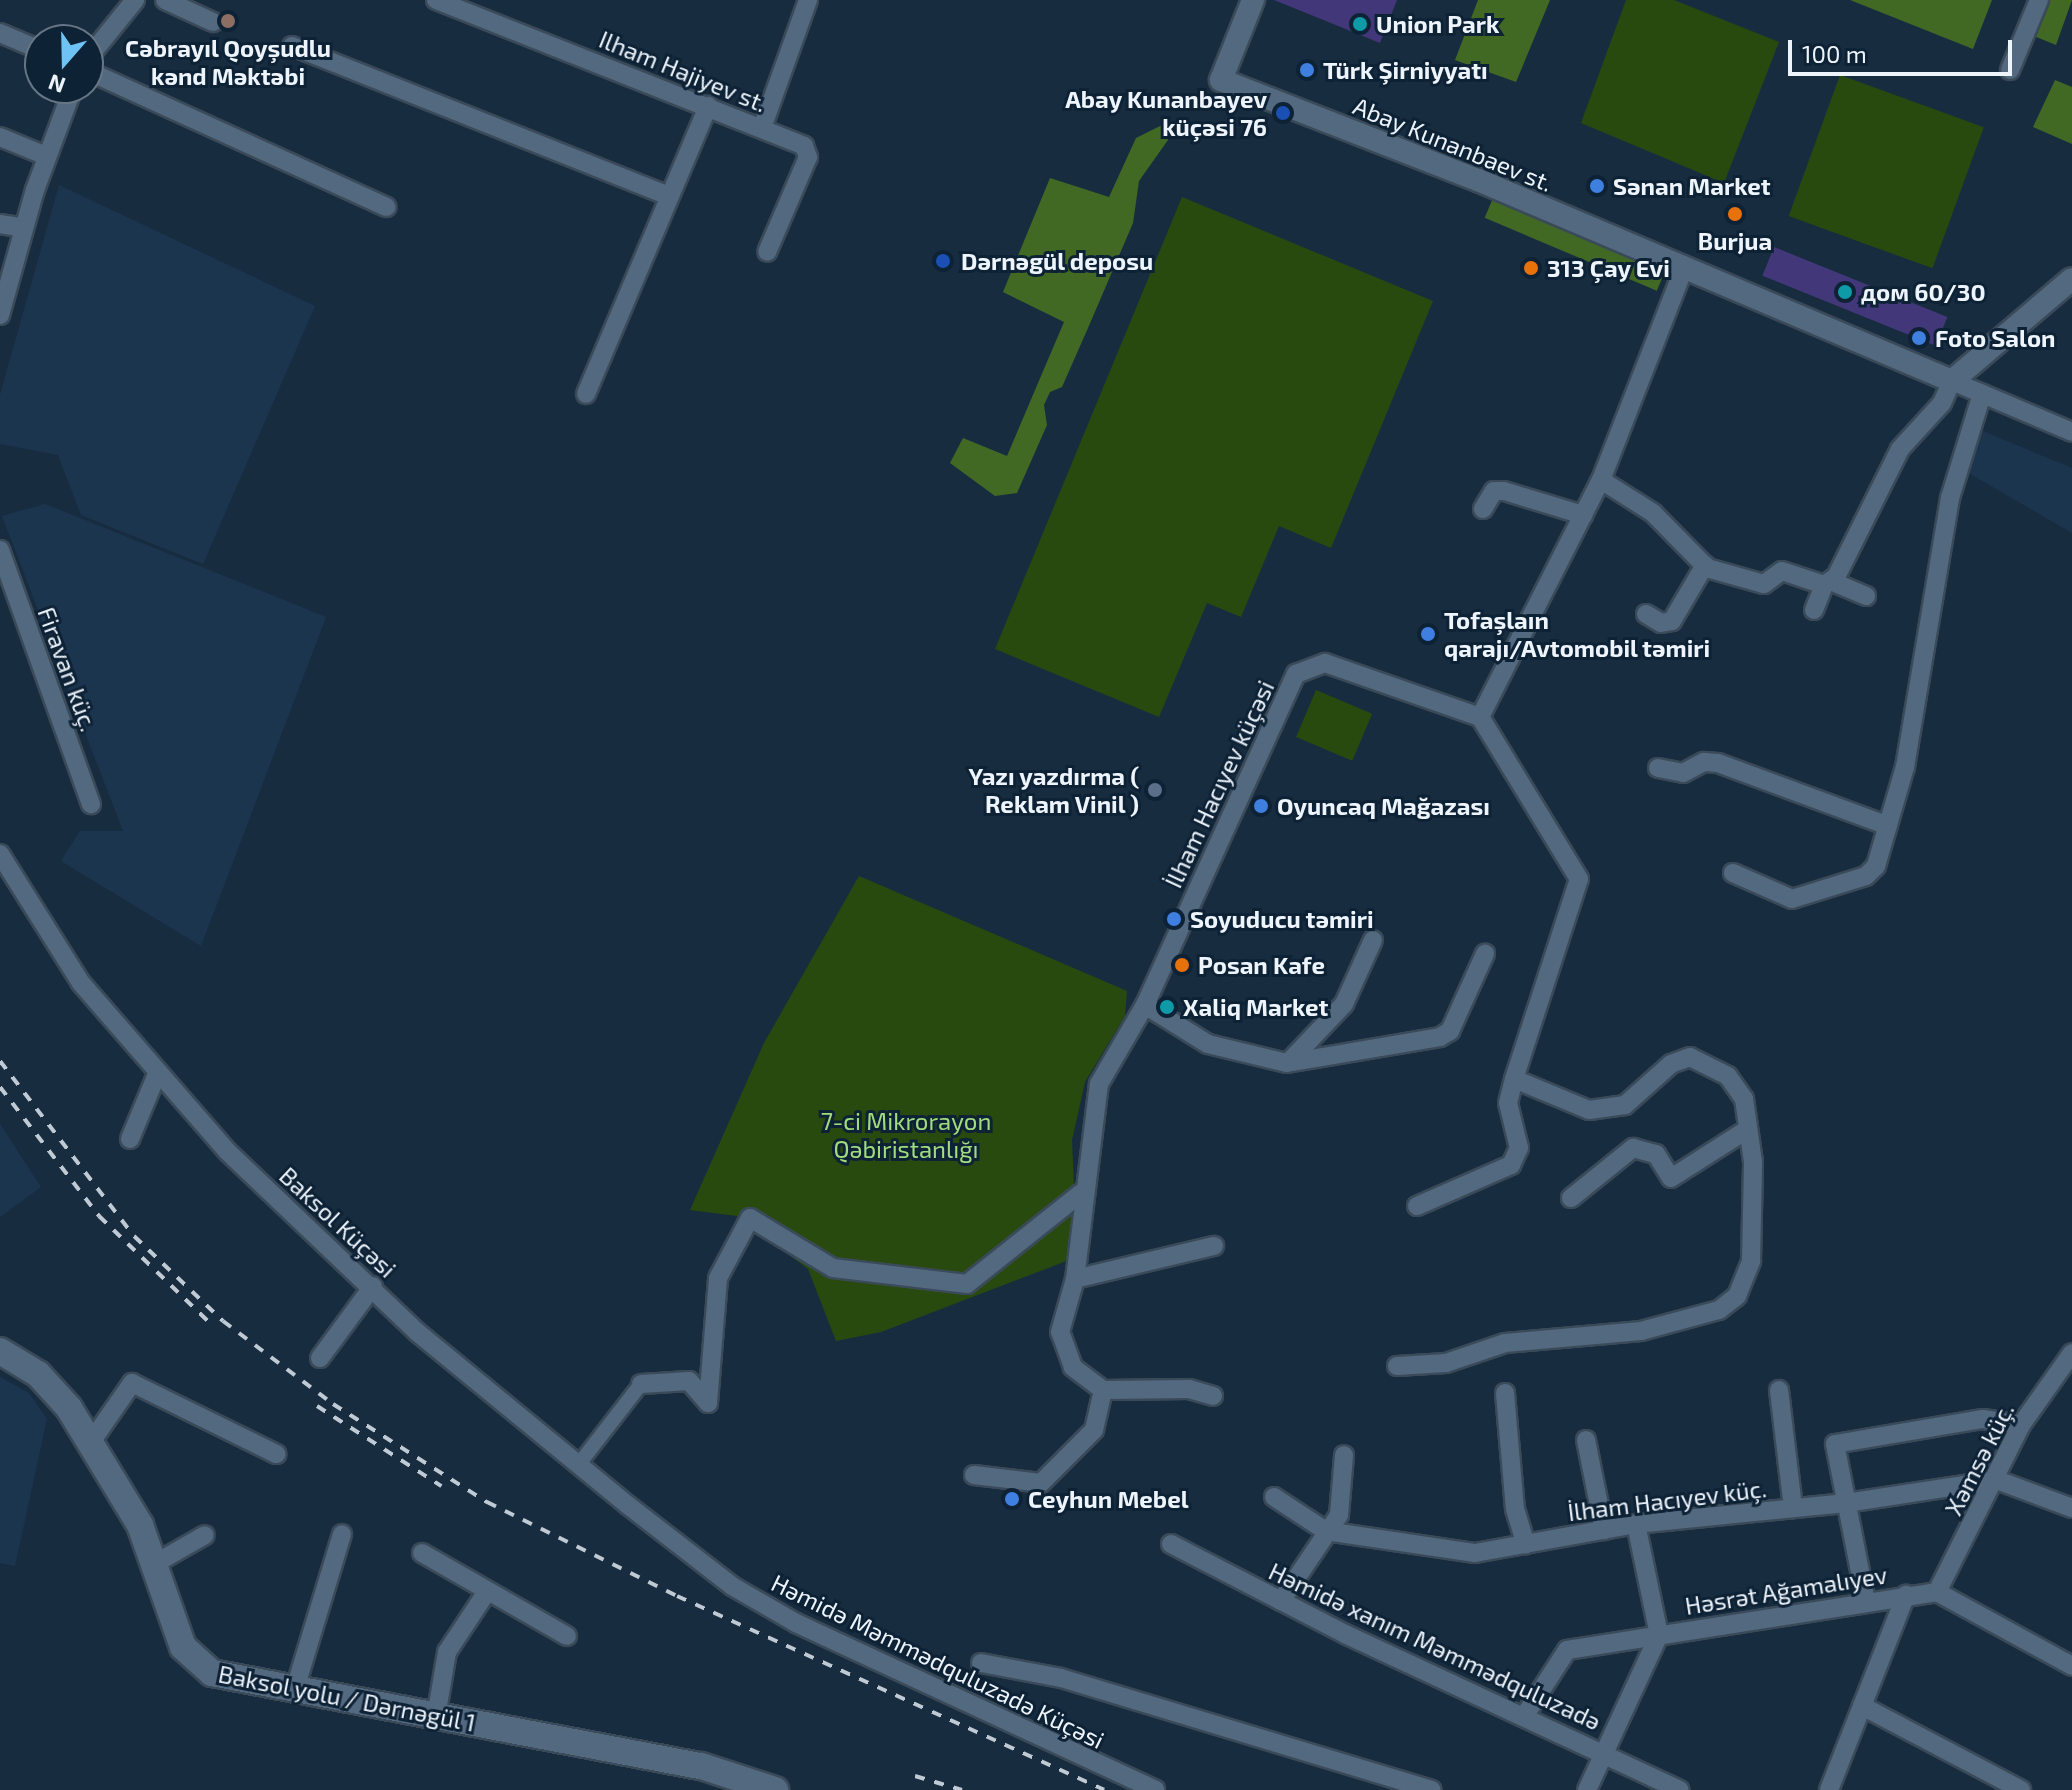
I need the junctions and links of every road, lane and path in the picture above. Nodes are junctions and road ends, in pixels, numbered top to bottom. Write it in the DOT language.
graph roads {
  1 [pos="135,0"];
  2 [pos="165,0"];
  3 [pos="436,0"];
  4 [pos="808,0"];
  5 [pos="1253,0"];
  6 [pos="2039,0"];
  7 [pos="213,22"];
  8 [pos="0,33"];
  9 [pos="104,38"];
  10 [pos="24,43"];
  11 [pos="292,46"];
  12 [pos="2010,70"];
  13 [pos="104,78"];
  14 [pos="67,104"];
  15 [pos="708,106"];
  16 [pos="762,128"];
  17 [pos="0,137"];
  18 [pos="46,156"];
  19 [pos="669,196"];
  20 [pos="386,207"];
  21 [pos="0,224"];
  22 [pos="24,228"];
  23 [pos="767,252"];
  24 [pos="1684,268"];
  25 [pos="2072,279"];
  26 [pos="0,315"];
  27 [pos="1952,381"];
  28 [pos="586,394"];
  29 [pos="1982,394"];
  30 [pos="2072,432"];
  31 [pos="1601,480"];
  32 [pos="1483,509"];
  33 [pos="1583,515"];
  34 [pos="0,550"];
  35 [pos="1705,565"];
  36 [pos="1828,584"];
  37 [pos="1866,596"];
  38 [pos="1814,610"];
  39 [pos="1646,614"];
  40 [pos="1480,717"];
  41 [pos="1658,768"];
  42 [pos="91,804"];
  43 [pos="1888,826"];
  44 [pos="0,854"];
  45 [pos="1733,873"];
  46 [pos="1373,940"];
  47 [pos="1485,954"];
  48 [pos="1145,1005"];
  49 [pos="1287,1063"];
  50 [pos="157,1074"];
  51 [pos="1514,1079"];
  52 [pos="1748,1129"];
  53 [pos="130,1139"];
  54 [pos="1081,1193"];
  55 [pos="1571,1198"];
  56 [pos="1417,1206"];
  57 [pos="1214,1246"];
  58 [pos="1075,1279"];
  59 [pos="373,1286"];
  60 [pos="0,1351"];
  61 [pos="2072,1353"];
  62 [pos="320,1358"];
  63 [pos="1397,1366"];
  64 [pos="641,1384"];
  65 [pos="1103,1390"];
  66 [pos="1779,1390"];
  67 [pos="1505,1393"];
  68 [pos="1213,1396"];
  69 [pos="2021,1425"];
  70 [pos="1586,1440"];
  71 [pos="91,1442"];
  72 [pos="276,1454"];
  73 [pos="1344,1455"];
  74 [pos="579,1464"];
  75 [pos="974,1475"];
  76 [pos="1997,1480"];
  77 [pos="1274,1497"];
  78 [pos="1846,1503"];
  79 [pos="1793,1508"];
  80 [pos="2072,1508"];
  81 [pos="1636,1524"];
  82 [pos="1604,1530"];
  83 [pos="1326,1531"];
  84 [pos="342,1534"];
  85 [pos="205,1535"];
  86 [pos="1171,1544"];
  87 [pos="1526,1544"];
  88 [pos="422,1553"];
  89 [pos="156,1563"];
  90 [pos="706,1565"];
  91 [pos="1937,1592"];
  92 [pos="486,1593"];
  93 [pos="1906,1595"];
  94 [pos="1281,1601"];
  95 [pos="1866,1602"];
  96 [pos="1659,1635"];
  97 [pos="567,1636"];
  98 [pos="981,1663"];
  99 [pos="2072,1666"];
  100 [pos="294,1692"];
  101 [pos="1862,1706"];
  102 [pos="1525,1715"];
  103 [pos="436,1717"];
  104 [pos="1606,1754"];
  105 [pos="1837,1787"];
  106 [pos="775,1790"];
  107 [pos="1155,1790"];
  108 [pos="1431,1790"];
  109 [pos="1587,1790"];
  110 [pos="1679,1790"];
  111 [pos="2021,1790"];
  1 -- 9 [label="street"];
  2 -- 7 [label="street"];
  3 -- 15 [label="street, Ilham Hajiyev st."];
  4 -- 16 [label="street"];
  5 -- 24 [label="street, Abay Kunanbaev st."];
  6 -- 12 [label="street"];
  8 -- 10 [label="street"];
  11 -- 19 [label="street"];
  13 -- 20 [label="street"];
  14 -- 18 [label="street"];
  15 -- 16 [label="street, Ilham Hajiyev st."];
  15 -- 19 [label="street"];
  16 -- 23 [label="street, Ilham Hajiyev st."];
  17 -- 18 [label="street"];
  18 -- 22 [label="street"];
  19 -- 28 [label="street"];
  21 -- 22 [label="street"];
  22 -- 26 [label="street"];
  24 -- 27 [label="street, Abay Kunanbaev st."];
  24 -- 31 [label="street"];
  25 -- 27 [label="street"];
  27 -- 29 [label="street"];
  27 -- 36 [label="street"];
  29 -- 30 [label="street"];
  29 -- 43 [label="street"];
  31 -- 33 [label="street"];
  31 -- 35 [label="street"];
  32 -- 33 [label="street"];
  33 -- 40 [label="street"];
  34 -- 42 [label="street, Firavan küç."];
  35 -- 36 [label="street"];
  35 -- 39 [label="street"];
  36 -- 37 [label="street"];
  36 -- 38 [label="street"];
  40 -- 48 [label="street, İlham Hacıyev küçəsi"];
  40 -- 51 [label="street"];
  41 -- 43 [label="street"];
  43 -- 45 [label="street"];
  44 -- 50 [label="street, Baksol Küçəsi"];
  46 -- 49 [label="street"];
  47 -- 49 [label="street"];
  48 -- 49 [label="street"];
  48 -- 54 [label="street, İlham Hacıyev küçəsi"];
  50 -- 53 [label="street"];
  50 -- 59 [label="street, Baksol Küçəsi"];
  51 -- 52 [label="street"];
  51 -- 56 [label="street"];
  52 -- 55 [label="street"];
  52 -- 63 [label="street"];
  54 -- 58 [label="street, İlham Hacıyev küçəsi"];
  54 -- 64 [label="street"];
  57 -- 58 [label="street"];
  58 -- 65 [label="street, İlham Hacıyev küçəsi"];
  59 -- 62 [label="street"];
  59 -- 74 [label="street, Baksol Küçəsi"];
  60 -- 71 [label="main road, Baksol yolu / Dərnəgül 1"];
  61 -- 69 [label="street, Xəmsə küç."];
  64 -- 74 [label="street"];
  65 -- 68 [label="street"];
  65 -- 75 [label="street"];
  66 -- 79 [label="street"];
  67 -- 87 [label="street"];
  69 -- 76 [label="street, Xəmsə küç."];
  69 -- 78 [label="street"];
  70 -- 82 [label="street"];
  71 -- 72 [label="street"];
  71 -- 89 [label="main road, Baksol yolu / Dərnəgül 1"];
  73 -- 83 [label="street"];
  74 -- 90 [label="street, Baksol Küçəsi"];
  76 -- 78 [label="street, İlham Hacıyev küç."];
  76 -- 80 [label="street, İlham Hacıyev küç."];
  76 -- 91 [label="street, Xəmsə küç."];
  77 -- 83 [label="street, İlham Hacıyev küç."];
  78 -- 79 [label="street, İlham Hacıyev küç."];
  78 -- 95 [label="street"];
  79 -- 81 [label="street, İlham Hacıyev küç."];
  81 -- 82 [label="street, İlham Hacıyev küç."];
  81 -- 96 [label="street"];
  82 -- 87 [label="street, İlham Hacıyev küç."];
  83 -- 87 [label="street, İlham Hacıyev küç."];
  83 -- 94 [label="street"];
  84 -- 100 [label="street"];
  85 -- 89 [label="street"];
  86 -- 94 [label="street, Həmidə xanım Məmmədquluzadə"];
  88 -- 92 [label="street"];
  89 -- 100 [label="main road, Baksol yolu / Dərnəgül 1"];
  90 -- 107 [label="street, Həmidə Məmmədquluzadə Küçəsi"];
  91 -- 93 [label="street, Həsrət Ağamalıyev"];
  91 -- 99 [label="street"];
  92 -- 97 [label="street"];
  92 -- 103 [label="street"];
  93 -- 95 [label="street, Həsrət Ağamalıyev"];
  93 -- 101 [label="street"];
  94 -- 102 [label="street, Həmidə xanım Məmmədquluzadə"];
  95 -- 96 [label="street, Həsrət Ağamalıyev"];
  96 -- 102 [label="street, Həsrət Ağamalıyev"];
  96 -- 104 [label="street"];
  98 -- 108 [label="street, Həmidə Məmmədquluzadə Küçəsi"];
  100 -- 103 [label="main road, Baksol yolu / Dərnəgül 1"];
  101 -- 105 [label="street"];
  101 -- 111 [label="street"];
  102 -- 104 [label="street, Həmidə xanım Məmmədquluzadə"];
  103 -- 106 [label="main road, Baksol yolu / Dərnəgül 1"];
  104 -- 109 [label="street"];
  104 -- 110 [label="street, Həmidə xanım Məmmədquluzadə"];
}
